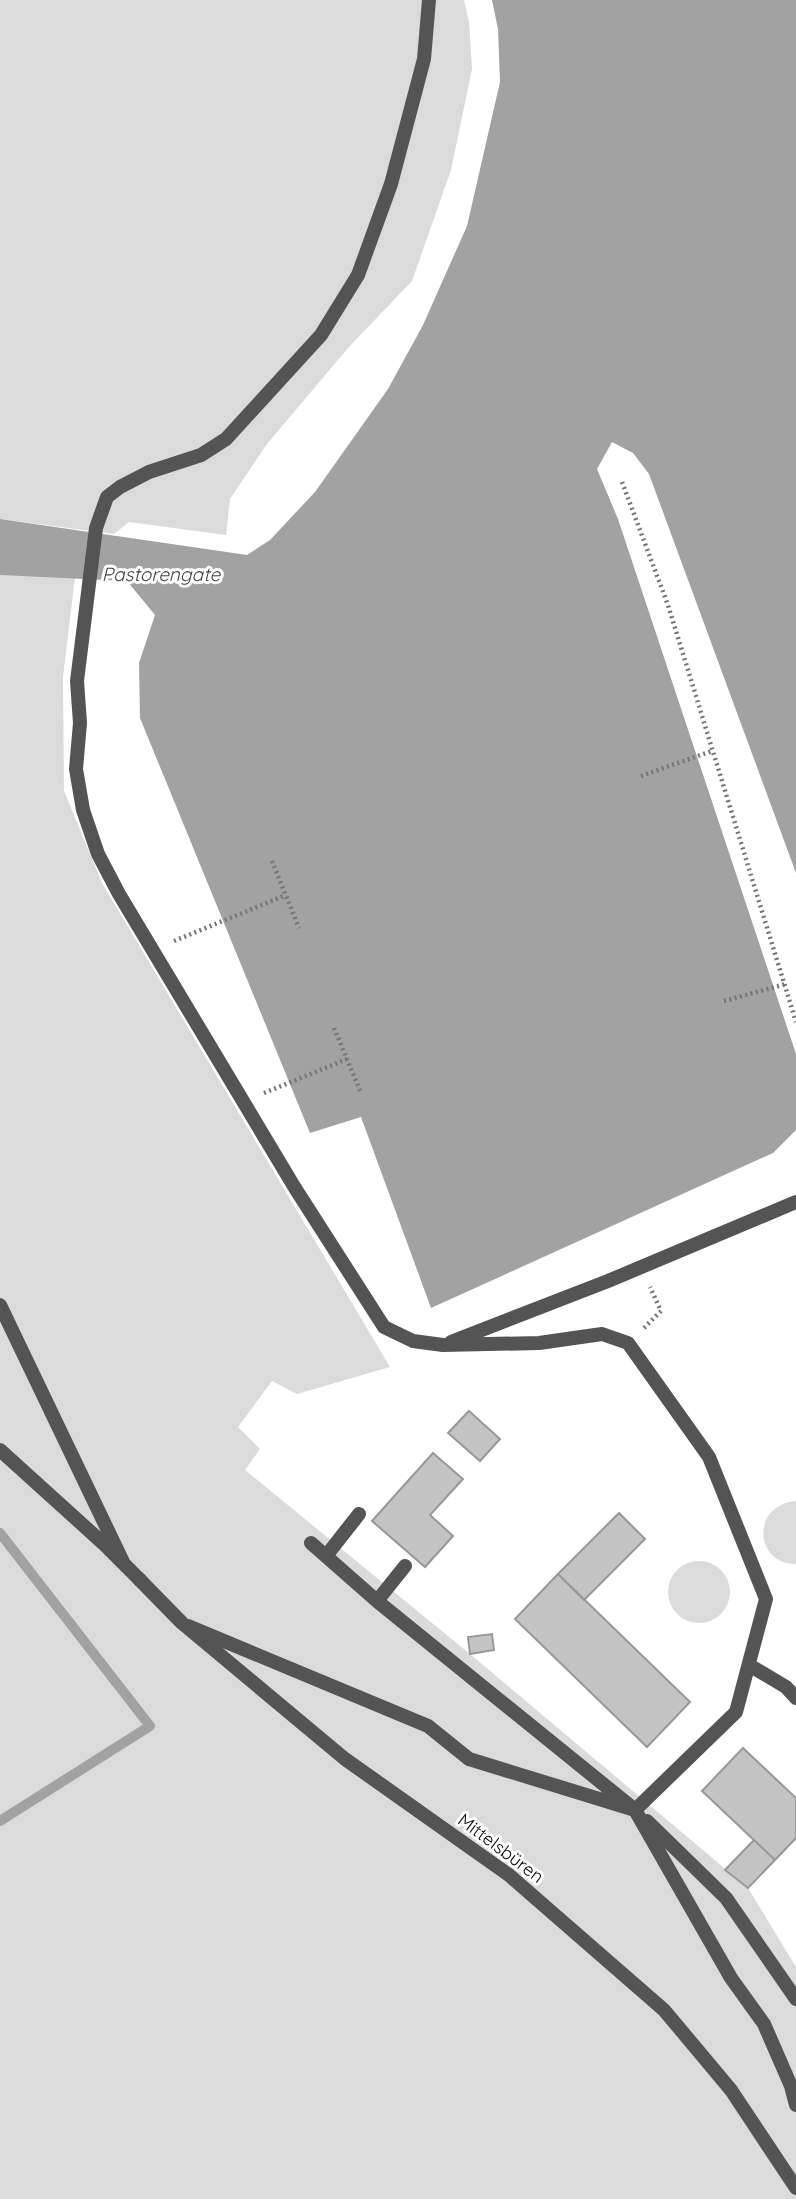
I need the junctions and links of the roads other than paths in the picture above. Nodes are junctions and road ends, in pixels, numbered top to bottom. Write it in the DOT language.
graph roads {
  1 [pos="429,0"];
  2 [pos="796,1202"];
  3 [pos="0,1306"];
  4 [pos="443,1345"];
  5 [pos="0,1450"];
  6 [pos="359,1514"];
  7 [pos="311,1543"];
  8 [pos="326,1556"];
  9 [pos="124,1564"];
  10 [pos="405,1566"];
  11 [pos="377,1601"];
  12 [pos="182,1623"];
  13 [pos="749,1665"];
  14 [pos="796,1698"];
  15 [pos="635,1810"];
  16 [pos="796,1999"];
  17 [pos="796,2105"];
  18 [pos="796,2188"];
  1 -- 4 [label="street"];
  2 -- 4 [label="street"];
  3 -- 9 [label="street"];
  4 -- 13 [label="street"];
  5 -- 9 [label="street, Mittelsbüren"];
  6 -- 8 [label="street"];
  7 -- 8 [label="street"];
  8 -- 11 [label="street"];
  9 -- 12 [label="street, Mittelsbüren"];
  10 -- 11 [label="street"];
  11 -- 15 [label="street"];
  12 -- 15 [label="street"];
  12 -- 18 [label="street, Mittelsbüren"];
  13 -- 14 [label="street"];
  13 -- 15 [label="street"];
  15 -- 16 [label="street"];
  15 -- 17 [label="street"];
}
